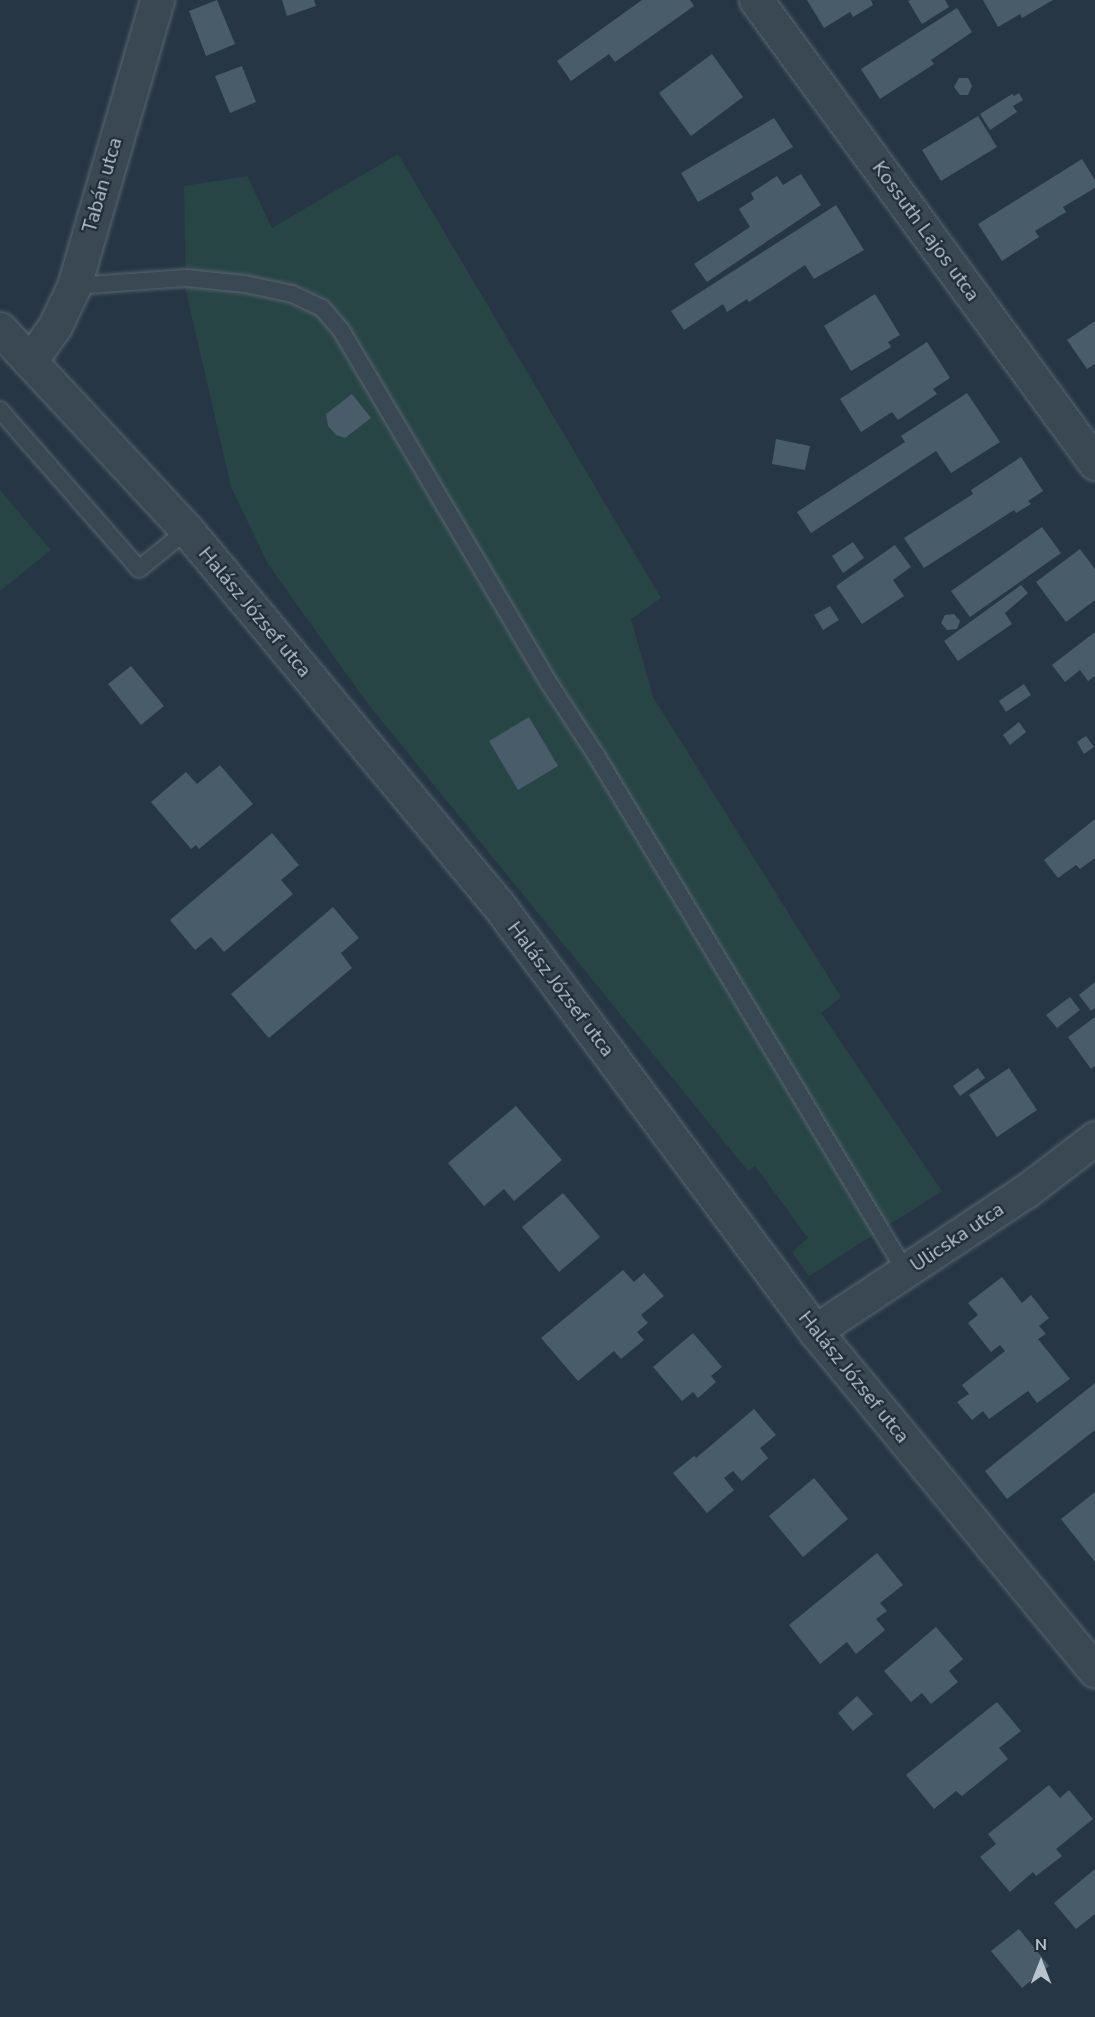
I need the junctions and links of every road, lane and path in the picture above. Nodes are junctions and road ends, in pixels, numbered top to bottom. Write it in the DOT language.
graph roads {
  1 [pos="157,0"];
  2 [pos="756,0"];
  3 [pos="74,286"];
  4 [pos="2,337"];
  5 [pos="30,361"];
  6 [pos="0,410"];
  7 [pos="1095,463"];
  8 [pos="187,530"];
  9 [pos="1095,1138"];
  10 [pos="906,1272"];
  11 [pos="815,1330"];
  12 [pos="1095,1671"];
  1 -- 3 [label="street, Tabán utca"];
  2 -- 7 [label="street, Kossuth Lajos utca"];
  3 -- 5 [label="street, Tabán utca"];
  3 -- 10 [label="lane"];
  4 -- 5 [label="street, Halász József utca"];
  5 -- 8 [label="street, Halász József utca"];
  6 -- 8 [label="lane"];
  8 -- 11 [label="street, Halász József utca"];
  9 -- 10 [label="street, Ulicska utca"];
  10 -- 11 [label="street, Ulicska utca"];
  11 -- 12 [label="street, Halász József utca"];
}
